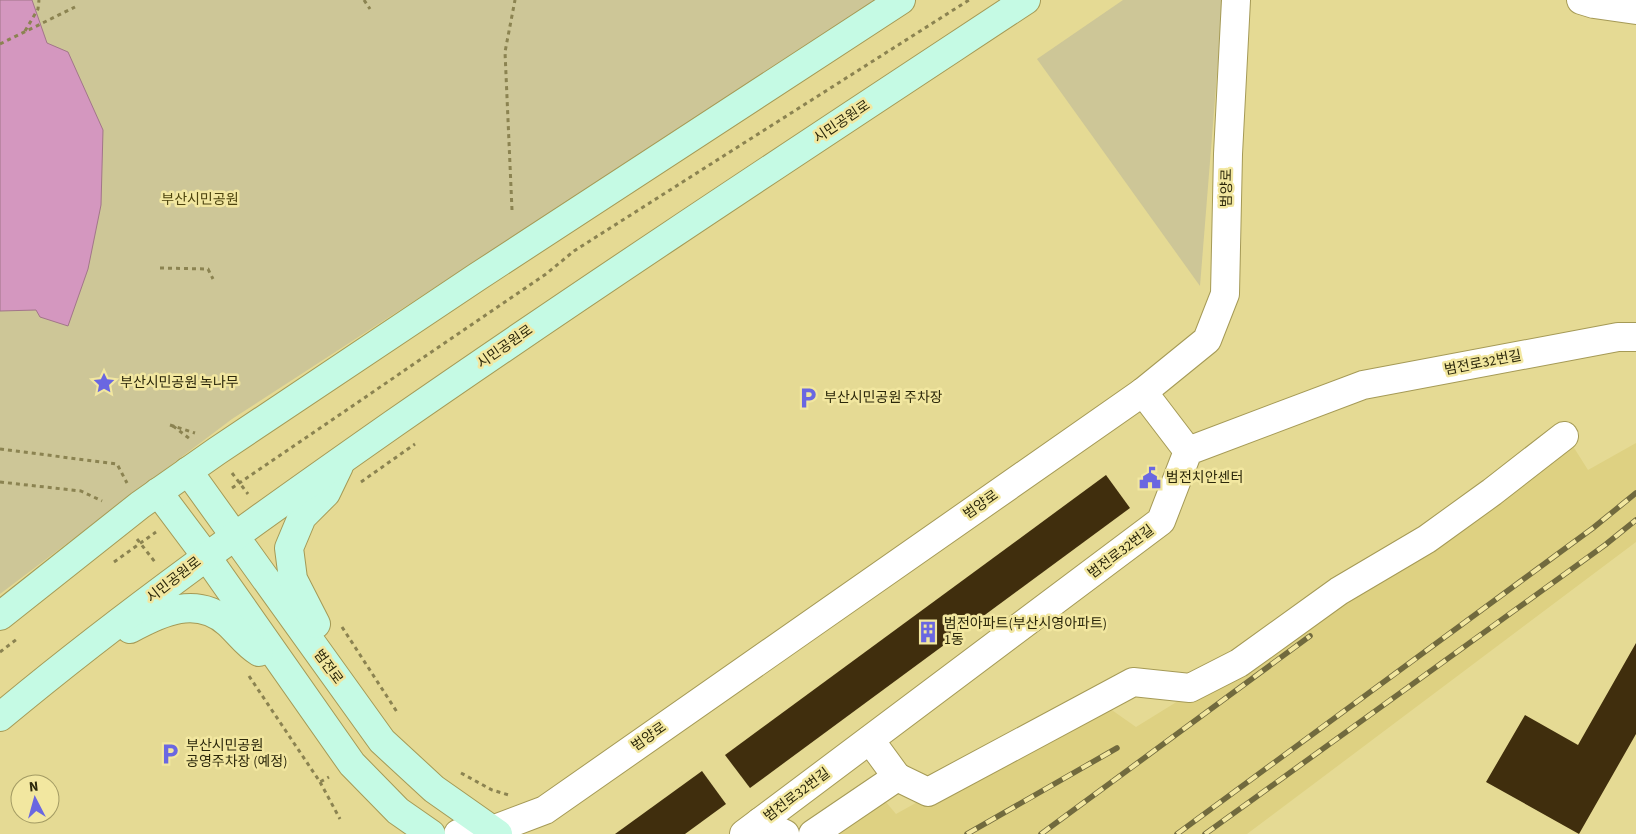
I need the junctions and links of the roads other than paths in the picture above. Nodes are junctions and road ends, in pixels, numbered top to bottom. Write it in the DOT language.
graph roads {
  1 [pos="901,0"];
  2 [pos="1026,0"];
  3 [pos="1236,0"];
  4 [pos="1581,0"];
  5 [pos="1636,10"];
  6 [pos="1636,337"];
  7 [pos="1143,392"];
  8 [pos="1564,436"];
  9 [pos="1188,451"];
  10 [pos="342,460"];
  11 [pos="188,470"];
  12 [pos="158,492"];
  13 [pos="235,535"];
  14 [pos="206,556"];
  15 [pos="0,616"];
  16 [pos="96,641"];
  17 [pos="321,657"];
  18 [pos="281,664"];
  19 [pos="0,717"];
  20 [pos="870,740"];
  21 [pos="898,777"];
  22 [pos="752,828"];
  23 [pos="495,832"];
  24 [pos="431,834"];
  25 [pos="458,834"];
  26 [pos="785,834"];
  27 [pos="813,834"];
  1 -- 11 [label="main road"];
  2 -- 10 [label="main road, 시민공원로"];
  3 -- 7 [label="street, 범양로"];
  4 -- 5 [label="street"];
  6 -- 9 [label="street, 범전로32번길"];
  7 -- 9 [label="street"];
  7 -- 23 [label="street, 범양로"];
  8 -- 21 [label="street"];
  9 -- 20 [label="street, 범전로32번길"];
  10 -- 13 [label="main road, 시민공원로"];
  10 -- 17 [label="main road"];
  11 -- 12 [label="main road"];
  11 -- 13 [label="main road, 범전로"];
  12 -- 14 [label="main road"];
  12 -- 15 [label="main road"];
  13 -- 14 [label="main road, 시민공원로"];
  13 -- 17 [label="main road, 범전로"];
  14 -- 16 [label="main road, 시민공원로"];
  14 -- 18 [label="main road"];
  16 -- 18 [label="main road"];
  16 -- 19 [label="main road, 시민공원로"];
  17 -- 23 [label="main road, 범전로"];
  18 -- 24 [label="main road"];
  20 -- 21 [label="street"];
  20 -- 22 [label="street, 범전로32번길"];
  21 -- 27 [label="street"];
  22 -- 26 [label="street"];
  23 -- 25 [label="street, 범양로"];
}
